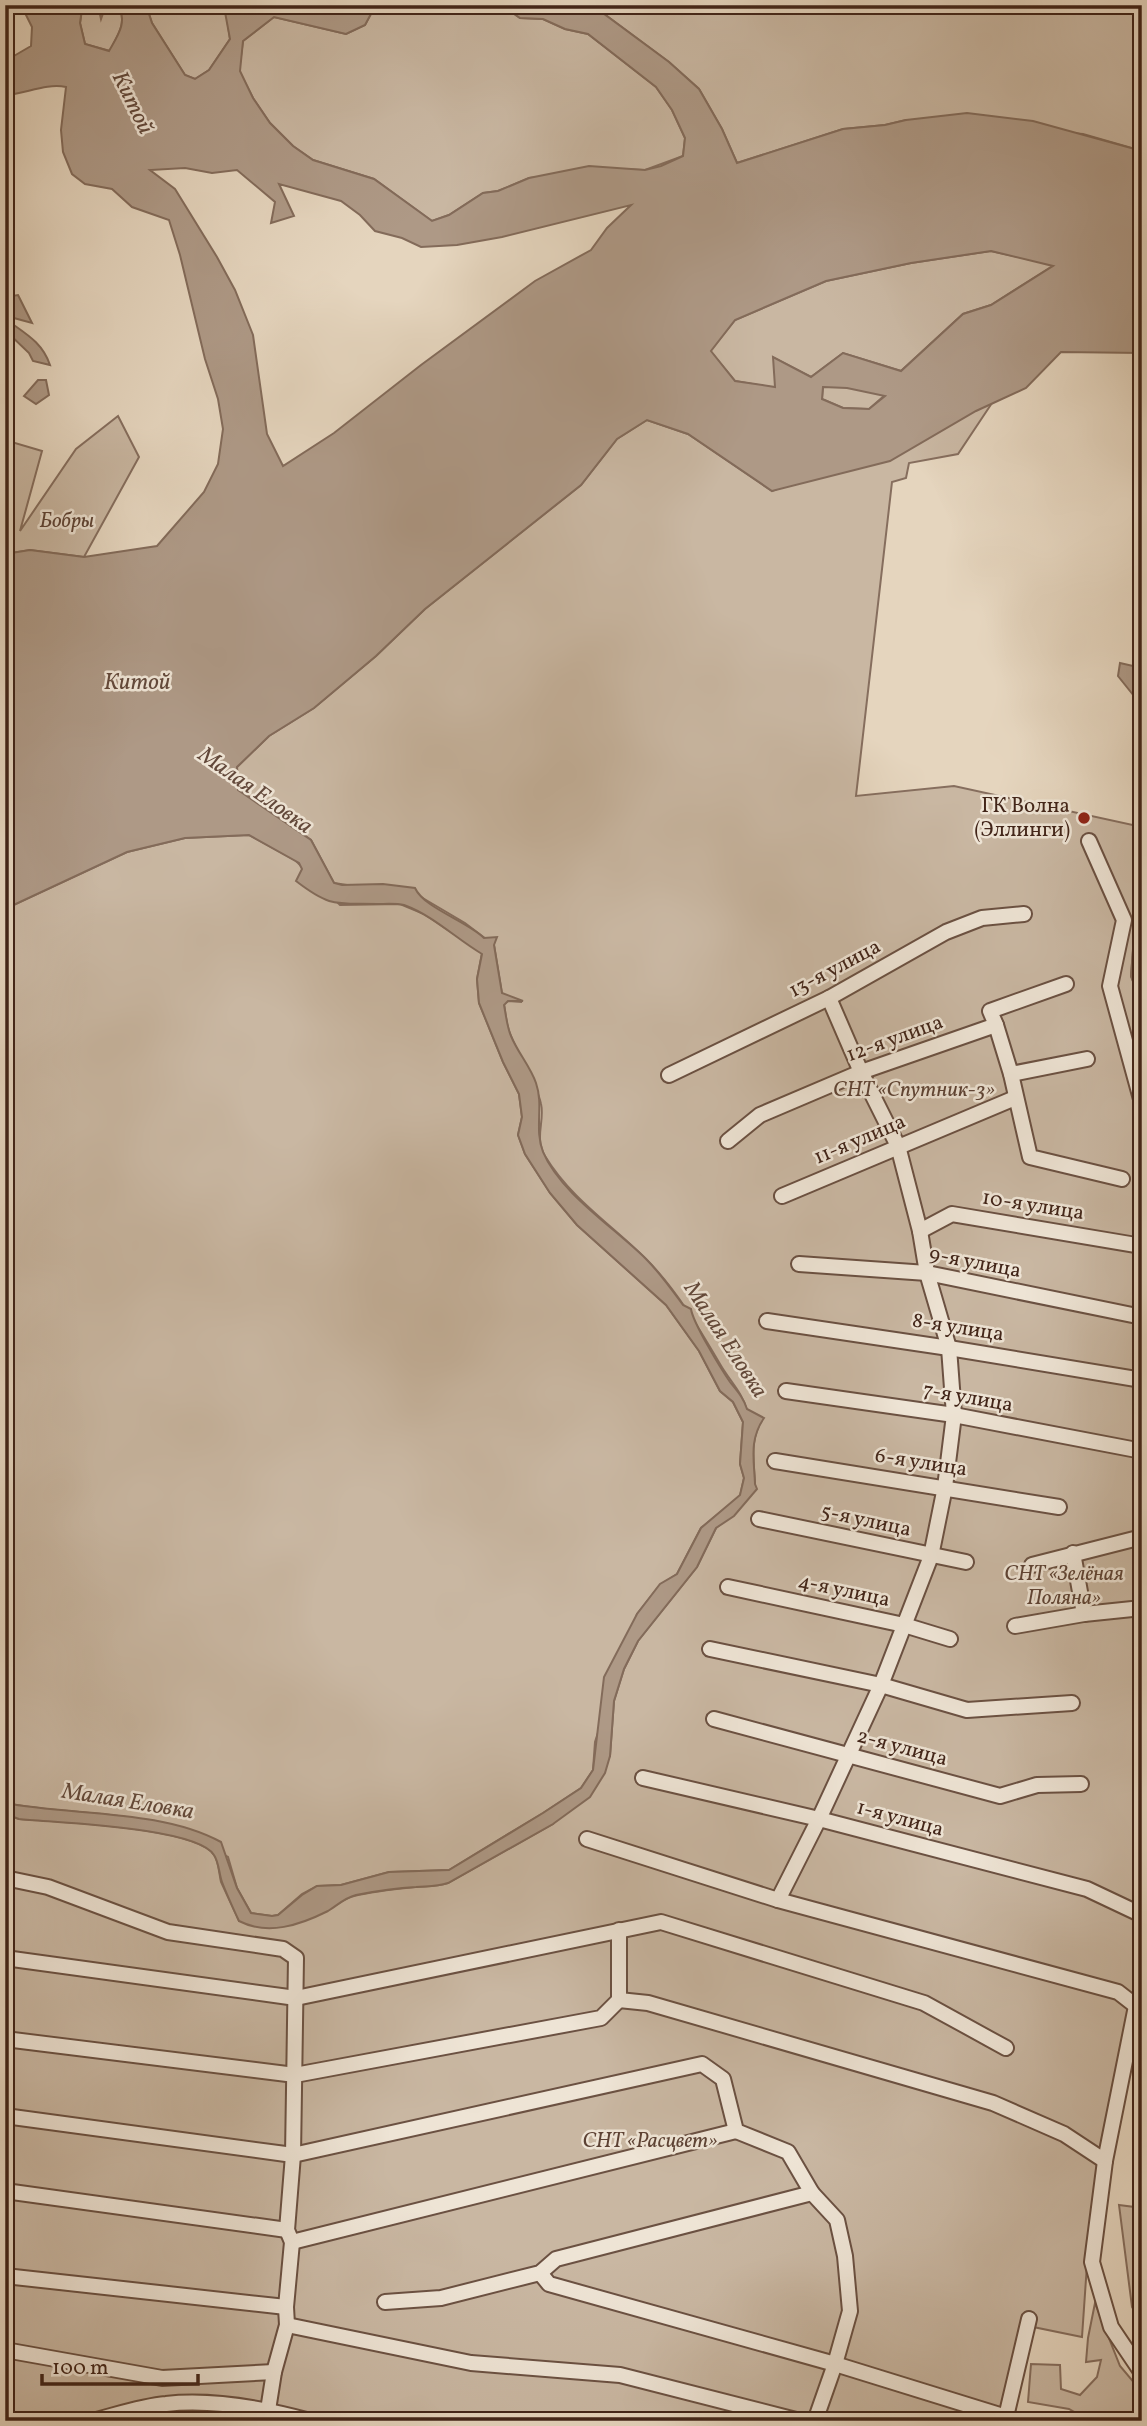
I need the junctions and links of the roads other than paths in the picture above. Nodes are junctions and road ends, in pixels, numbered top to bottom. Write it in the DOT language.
graph roads {
  1 [pos="1089,841"];
  2 [pos="1024,914"];
  3 [pos="1066,984"];
  4 [pos="830,998"];
  5 [pos="996,1025"];
  6 [pos="1087,1059"];
  7 [pos="861,1072"];
  8 [pos="1011,1074"];
  9 [pos="669,1075"];
  10 [pos="1015,1098"];
  11 [pos="1142,1103"];
  12 [pos="728,1141"];
  13 [pos="898,1146"];
  14 [pos="1122,1179"];
  15 [pos="782,1196"];
  16 [pos="920,1231"];
  17 [pos="1142,1246"];
  18 [pos="799,1264"];
  19 [pos="927,1273"];
  20 [pos="1142,1317"];
  21 [pos="767,1321"];
  22 [pos="949,1348"];
  23 [pos="1142,1380"];
  24 [pos="786,1391"];
  25 [pos="954,1415"];
  26 [pos="1142,1451"];
  27 [pos="775,1461"];
  28 [pos="946,1487"];
  29 [pos="1059,1507"];
  30 [pos="759,1519"];
  31 [pos="1142,1537"];
  32 [pos="1073,1553"];
  33 [pos="931,1556"];
  34 [pos="966,1562"];
  35 [pos="1032,1565"];
  36 [pos="728,1587"];
  37 [pos="1142,1608"];
  38 [pos="1084,1614"];
  39 [pos="904,1625"];
  40 [pos="1015,1626"];
  41 [pos="950,1639"];
  42 [pos="710,1649"];
  43 [pos="881,1685"];
  44 [pos="1072,1703"];
  45 [pos="714,1718"];
  46 [pos="847,1756"];
  47 [pos="643,1778"];
  48 [pos="1081,1784"];
  49 [pos="819,1819"];
  50 [pos="587,1839"];
  51 [pos="5,1878"];
  52 [pos="778,1899"];
  53 [pos="1142,1915"];
  54 [pos="619,1930"];
  55 [pos="5,1958"];
  56 [pos="296,1998"];
  57 [pos="620,2000"];
  58 [pos="1139,2003"];
  59 [pos="5,2039"];
  60 [pos="1006,2048"];
  61 [pos="295,2075"];
  62 [pos="5,2116"];
  63 [pos="736,2131"];
  64 [pos="293,2155"];
  65 [pos="1105,2161"];
  66 [pos="5,2191"];
  67 [pos="812,2193"];
  68 [pos="289,2236"];
  69 [pos="540,2273"];
  70 [pos="5,2276"];
  71 [pos="385,2302"];
  72 [pos="286,2307"];
  73 [pos="1029,2319"];
  74 [pos="286,2325"];
  75 [pos="5,2350"];
  76 [pos="835,2364"];
  77 [pos="274,2372"];
  78 [pos="1142,2373"];
  79 [pos="268,2410"];
  80 [pos="1010,2420"];
  81 [pos="92,2421"];
  82 [pos="310,2421"];
  83 [pos="800,2421"];
  84 [pos="815,2421"];
  1 -- 11 [label="street"];
  2 -- 4 [label="street, 13-я улица"];
  3 -- 5 [label="street"];
  4 -- 7 [label="street"];
  4 -- 9 [label="street, 13-я улица"];
  5 -- 7 [label="street, 12-я улица"];
  5 -- 8 [label="street"];
  6 -- 8 [label="street"];
  7 -- 12 [label="street, 12-я улица"];
  7 -- 13 [label="street"];
  8 -- 10 [label="street"];
  10 -- 13 [label="street, 11-я улица"];
  10 -- 14 [label="street"];
  13 -- 15 [label="street, 11-я улица"];
  13 -- 16 [label="street"];
  16 -- 17 [label="street, 10-я улица"];
  16 -- 19 [label="street"];
  18 -- 19 [label="street, 9-я улица"];
  19 -- 20 [label="street, 9-я улица"];
  19 -- 22 [label="street"];
  21 -- 22 [label="street, 8-я улица"];
  22 -- 23 [label="street, 8-я улица"];
  22 -- 25 [label="street"];
  24 -- 25 [label="street, 7-я улица"];
  25 -- 26 [label="street, 7-я улица"];
  25 -- 28 [label="street"];
  27 -- 28 [label="street, 6-я улица"];
  28 -- 29 [label="street, 6-я улица"];
  28 -- 33 [label="street"];
  30 -- 33 [label="street, 5-я улица"];
  31 -- 32 [label="street"];
  32 -- 35 [label="street"];
  32 -- 38 [label="street"];
  33 -- 34 [label="street, 5-я улица"];
  33 -- 39 [label="street"];
  36 -- 39 [label="street, 4-я улица"];
  37 -- 38 [label="street"];
  38 -- 40 [label="street"];
  39 -- 41 [label="street, 4-я улица"];
  39 -- 43 [label="street"];
  42 -- 43 [label="street"];
  43 -- 44 [label="street"];
  43 -- 46 [label="street"];
  45 -- 46 [label="street, 2-я улица"];
  46 -- 48 [label="street, 2-я улица"];
  46 -- 49 [label="street"];
  47 -- 49 [label="street, 1-я улица"];
  49 -- 52 [label="street"];
  49 -- 53 [label="street, 1-я улица"];
  50 -- 52 [label="street"];
  51 -- 56 [label="street"];
  52 -- 58 [label="street"];
  54 -- 56 [label="street"];
  54 -- 57 [label="street"];
  54 -- 60 [label="street"];
  55 -- 56 [label="street"];
  56 -- 61 [label="street"];
  57 -- 61 [label="street"];
  57 -- 65 [label="street"];
  58 -- 65 [label="street"];
  59 -- 61 [label="street"];
  61 -- 64 [label="street"];
  62 -- 64 [label="street"];
  63 -- 64 [label="street"];
  63 -- 67 [label="street"];
  63 -- 68 [label="street"];
  64 -- 68 [label="street"];
  65 -- 78 [label="street"];
  66 -- 68 [label="street"];
  67 -- 69 [label="street"];
  67 -- 76 [label="street"];
  68 -- 72 [label="street"];
  69 -- 71 [label="street"];
  69 -- 76 [label="street"];
  70 -- 72 [label="street"];
  72 -- 74 [label="street"];
  73 -- 80 [label="street"];
  74 -- 77 [label="street"];
  74 -- 83 [label="street"];
  75 -- 77 [label="street"];
  76 -- 80 [label="street"];
  76 -- 84 [label="street"];
  77 -- 79 [label="street"];
  79 -- 81 [label="street"];
  79 -- 82 [label="street"];
}
